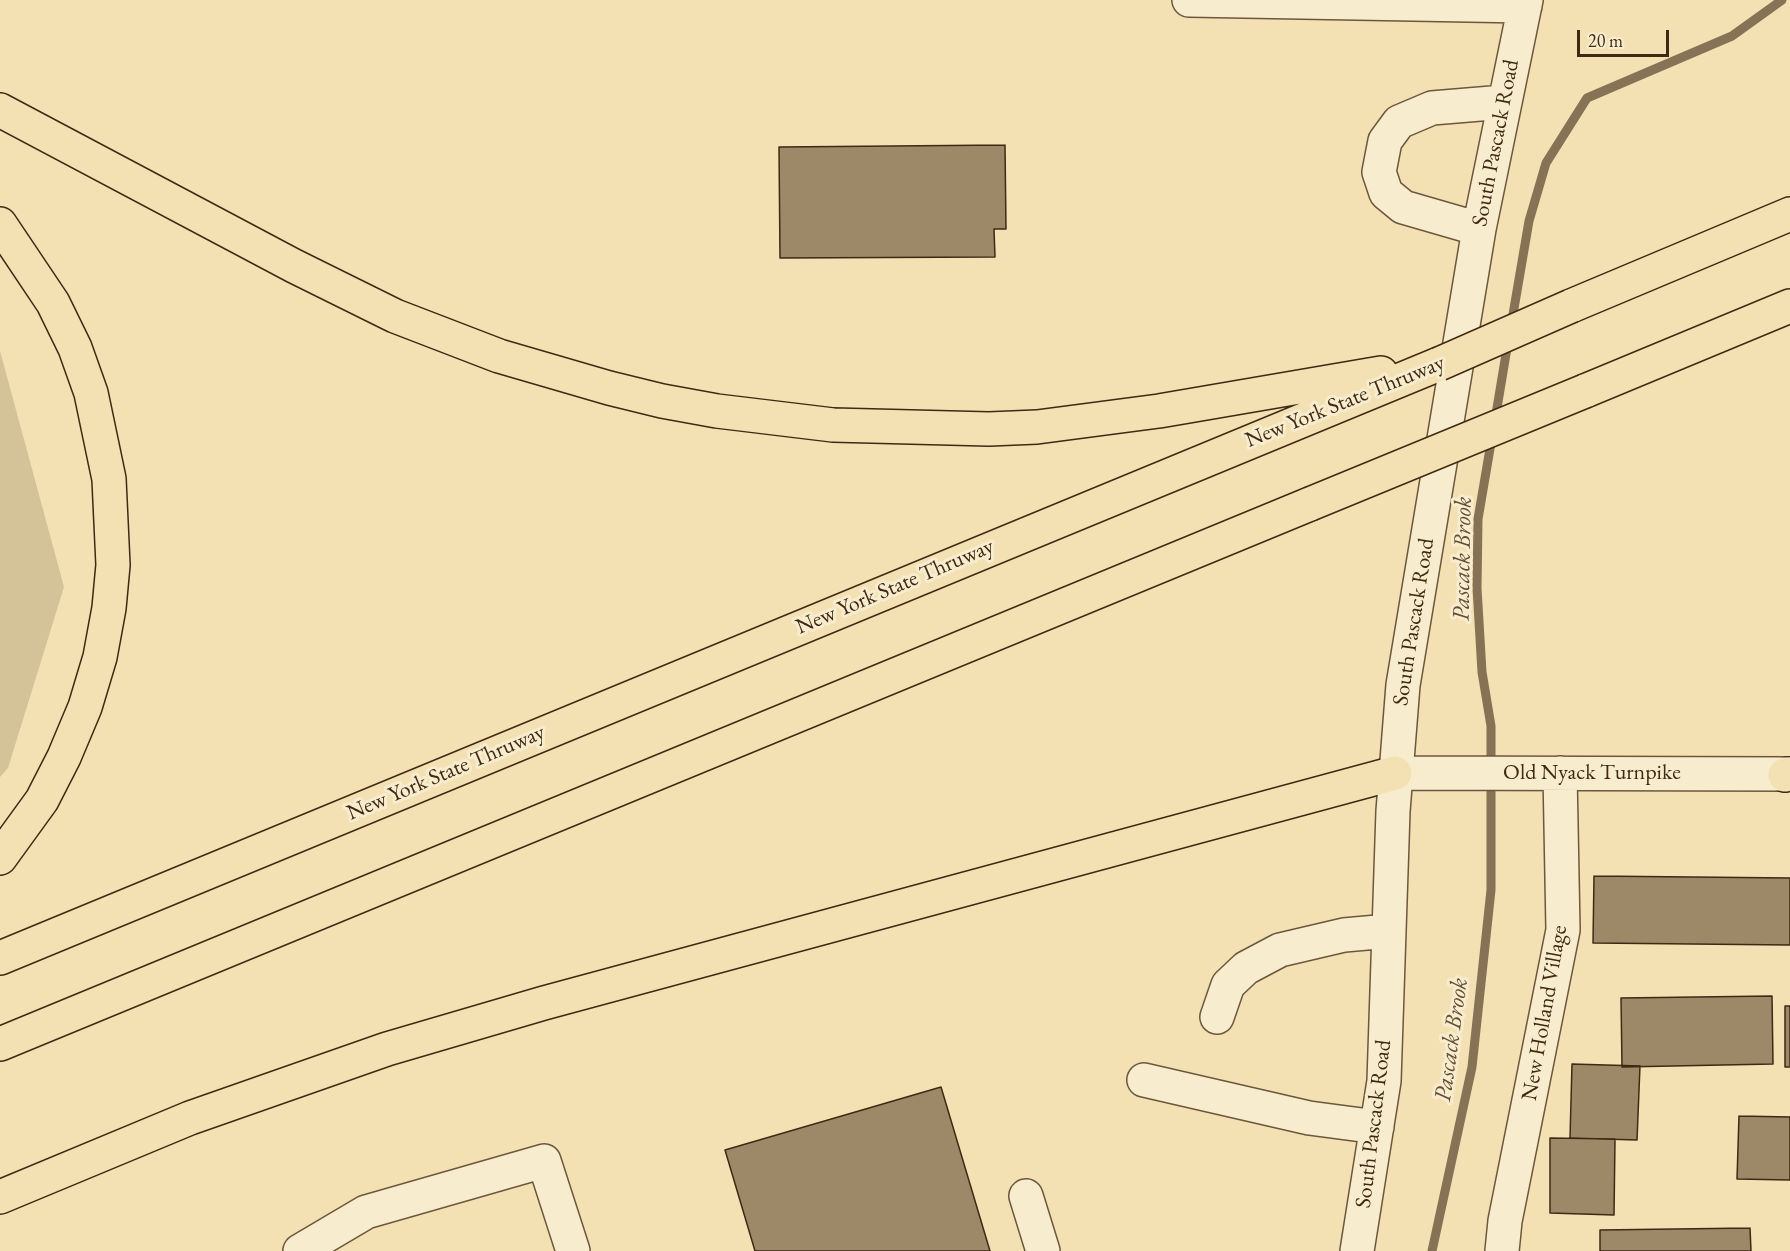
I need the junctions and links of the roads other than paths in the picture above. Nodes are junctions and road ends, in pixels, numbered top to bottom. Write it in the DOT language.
graph roads {
  1 [pos="1189,0"];
  2 [pos="1376,2"];
  3 [pos="1526,3"];
  4 [pos="1504,102"];
  5 [pos="0,110"];
  6 [pos="1790,214"];
  7 [pos="0,224"];
  8 [pos="1479,229"];
  9 [pos="1790,306"];
  10 [pos="1439,364"];
  11 [pos="1560,772"];
  12 [pos="1395,773"];
  13 [pos="1788,774"];
  14 [pos="0,858"];
  15 [pos="1389,931"];
  16 [pos="0,958"];
  17 [pos="1217,1017"];
  18 [pos="0,1044"];
  19 [pos="1144,1080"];
  20 [pos="1377,1127"];
  21 [pos="1026,1196"];
  22 [pos="0,1197"];
  23 [pos="300,1251"];
  24 [pos="573,1251"];
  25 [pos="1043,1251"];
  26 [pos="1357,1251"];
  27 [pos="1502,1251"];
  1 -- 2 [label="street"];
  2 -- 3 [label="street"];
  3 -- 4 [label="street, South Pascack Road"];
  4 -- 8 [label="street, South Pascack Road"];
  4 -- 8 [label="street"];
  5 -- 10 [label="highway"];
  6 -- 10 [label="highway, New York State Thruway, bridge"];
  7 -- 14 [label="highway"];
  8 -- 12 [label="street, South Pascack Road"];
  9 -- 18 [label="highway, bridge"];
  10 -- 16 [label="highway, New York State Thruway"];
  11 -- 12 [label="street, Old Nyack Turnpike"];
  11 -- 13 [label="street, Old Nyack Turnpike"];
  11 -- 27 [label="street, New Holland Village"];
  12 -- 15 [label="street, South Pascack Road"];
  12 -- 22 [label="highway"];
  15 -- 17 [label="street"];
  15 -- 20 [label="street, South Pascack Road"];
  19 -- 20 [label="street"];
  20 -- 26 [label="street, South Pascack Road"];
  21 -- 25 [label="street"];
  23 -- 24 [label="street"];
}
